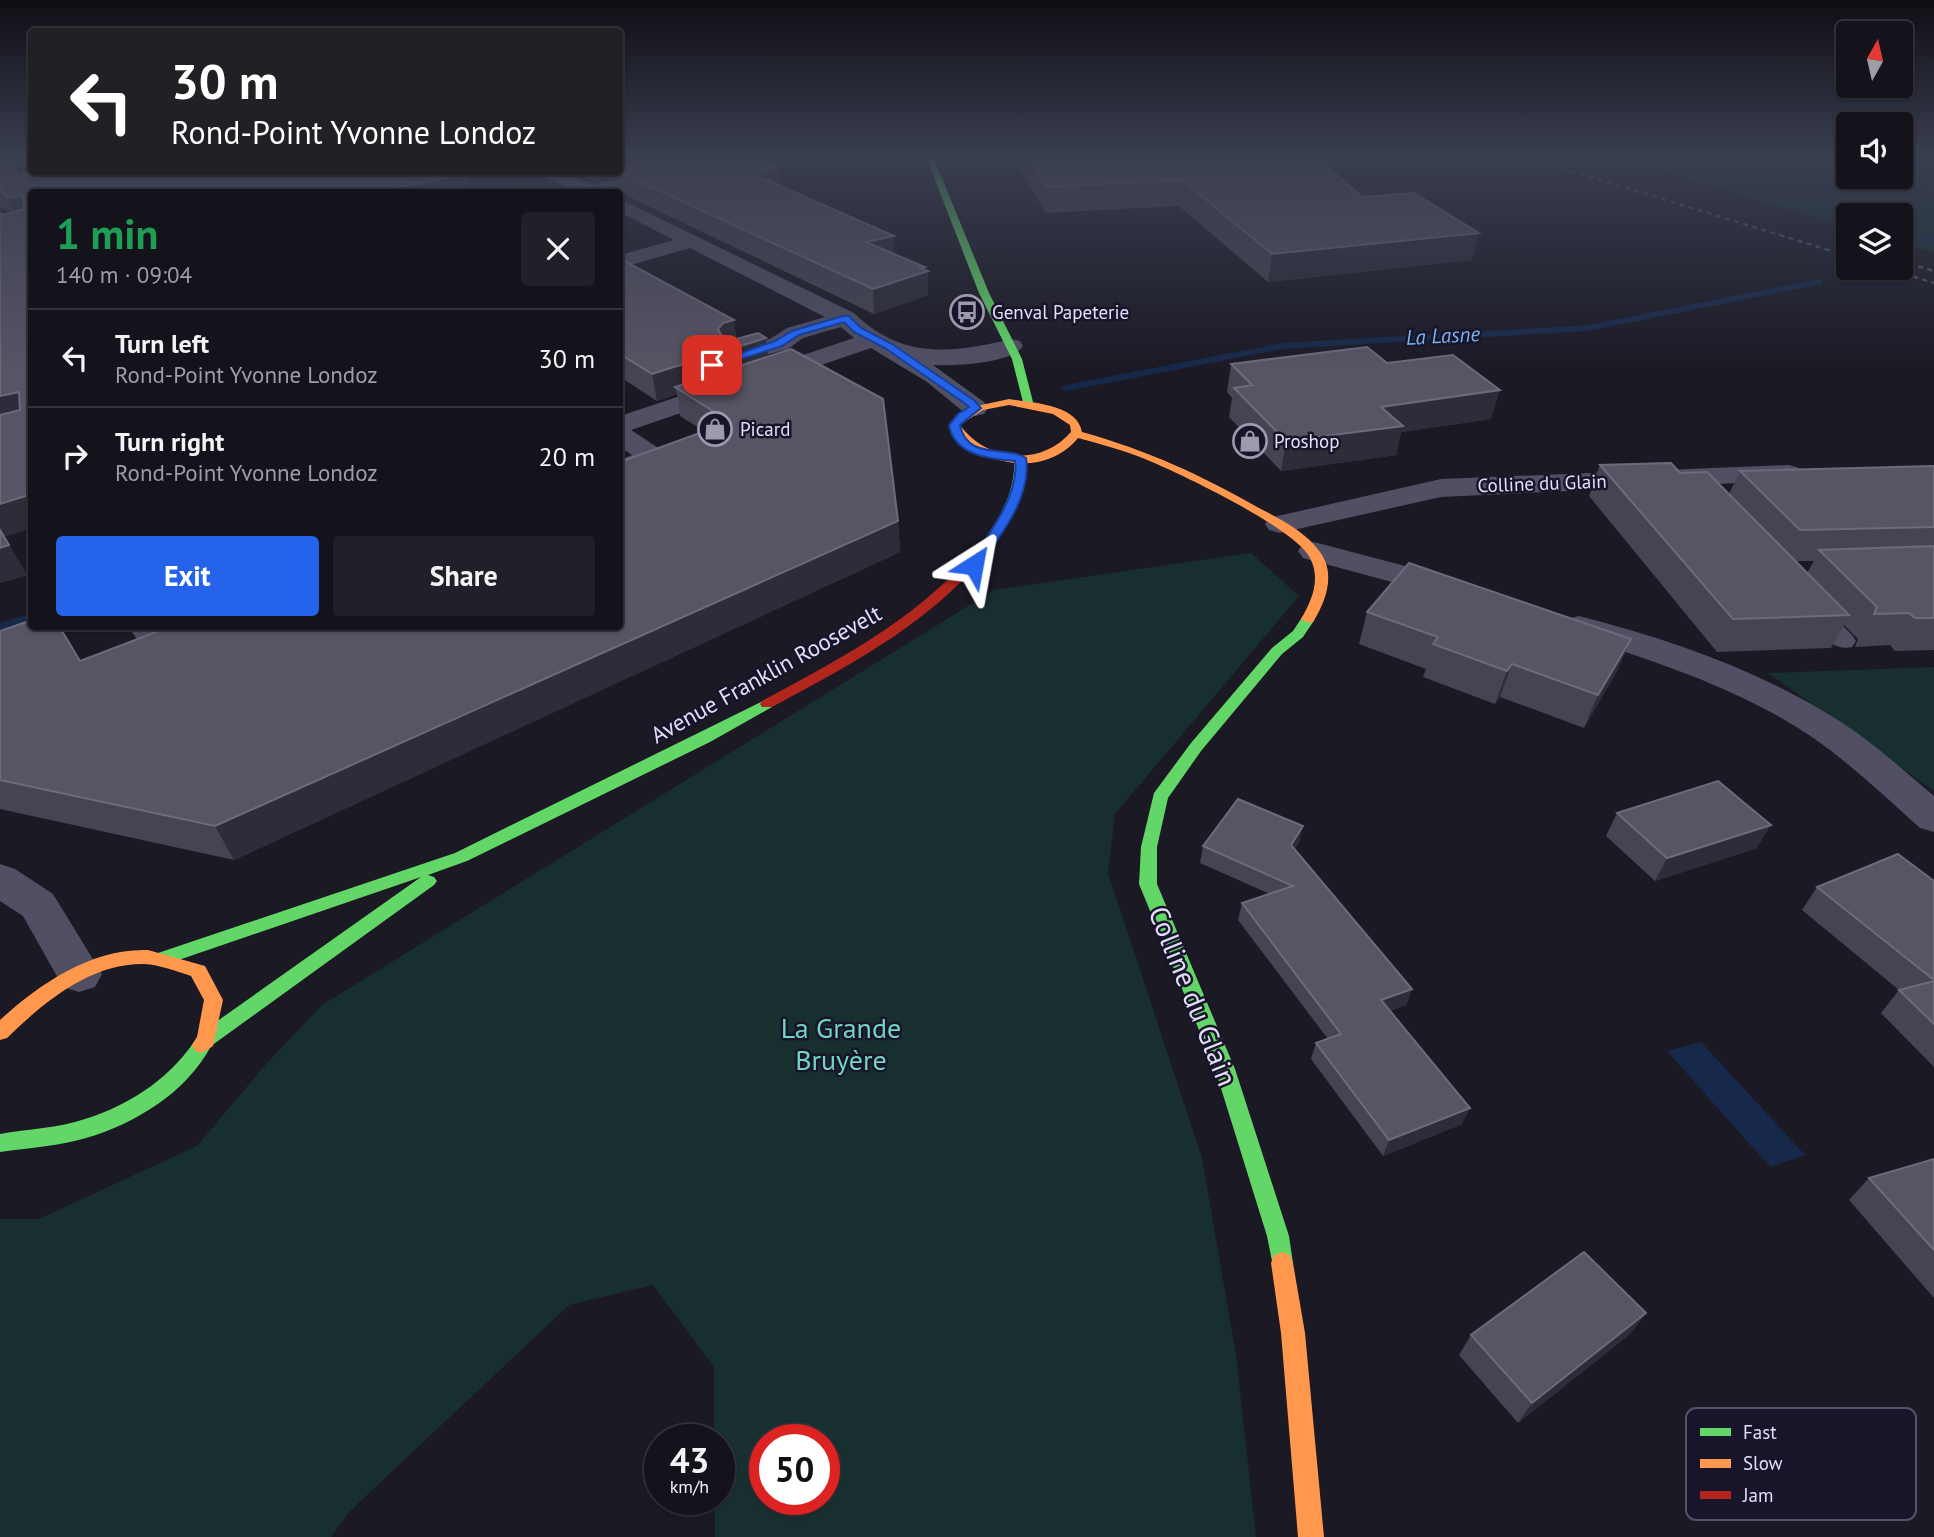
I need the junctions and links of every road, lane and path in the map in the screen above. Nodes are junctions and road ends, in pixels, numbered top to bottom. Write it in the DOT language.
graph roads {
  1 [pos="662,226"];
  2 [pos="957,226"];
  3 [pos="693,241"];
  4 [pos="623,261"];
  5 [pos="846,318"];
  6 [pos="882,343"];
  7 [pos="1011,346"];
  8 [pos="709,365"];
  9 [pos="1028,402"];
  10 [pos="975,408"];
  11 [pos="623,424"];
  12 [pos="1076,434"];
  13 [pos="623,437"];
  14 [pos="1020,458"];
  15 [pos="623,469"];
  16 [pos="1818,473"];
  17 [pos="1280,524"];
  18 [pos="1314,551"];
  19 [pos="1795,592"];
  20 [pos="1482,597"];
  21 [pos="1545,616"];
  22 [pos="148,630"];
  23 [pos="196,630"];
  24 [pos="1843,641"];
  25 [pos="1934,818"];
  26 [pos="461,857"];
  27 [pos="0,880"];
  28 [pos="161,958"];
  29 [pos="79,974"];
  30 [pos="0,1032"];
  31 [pos="206,1040"];
  32 [pos="12,1127"];
  33 [pos="36,1135"];
  34 [pos="0,1143"];
  35 [pos="1311,1537"];
  1 -- 3 [label="street"];
  2 -- 7 [label="main road"];
  3 -- 4 [label="street"];
  3 -- 5 [label="street"];
  5 -- 6 [label="street"];
  5 -- 8 [label="street"];
  6 -- 7 [label="street"];
  6 -- 10 [label="street"];
  6 -- 11 [label="street"];
  7 -- 9 [label="main road"];
  9 -- 10 [label="main road"];
  9 -- 12 [label="main road"];
  10 -- 14 [label="main road"];
  12 -- 14 [label="main road"];
  12 -- 17 [label="main road"];
  13 -- 15 [label="street"];
  14 -- 26 [label="main road, Avenue Franklin Roosevelt"];
  16 -- 17 [label="street, Colline du Glain"];
  17 -- 18 [label="main road"];
  18 -- 20 [label="street"];
  18 -- 35 [label="main road, Colline du Glain"];
  19 -- 24 [label="lane"];
  21 -- 25 [label="street"];
  22 -- 23 [label="street"];
  26 -- 28 [label="main road, Avenue Franklin Roosevelt"];
  26 -- 31 [label="main road, Avenue Franklin Roosevelt"];
  27 -- 29 [label="street"];
  28 -- 29 [label="main road"];
  28 -- 31 [label="main road"];
  29 -- 30 [label="main road"];
  31 -- 33 [label="main road"];
  32 -- 33 [label="main road"];
  33 -- 34 [label="main road"];
}
